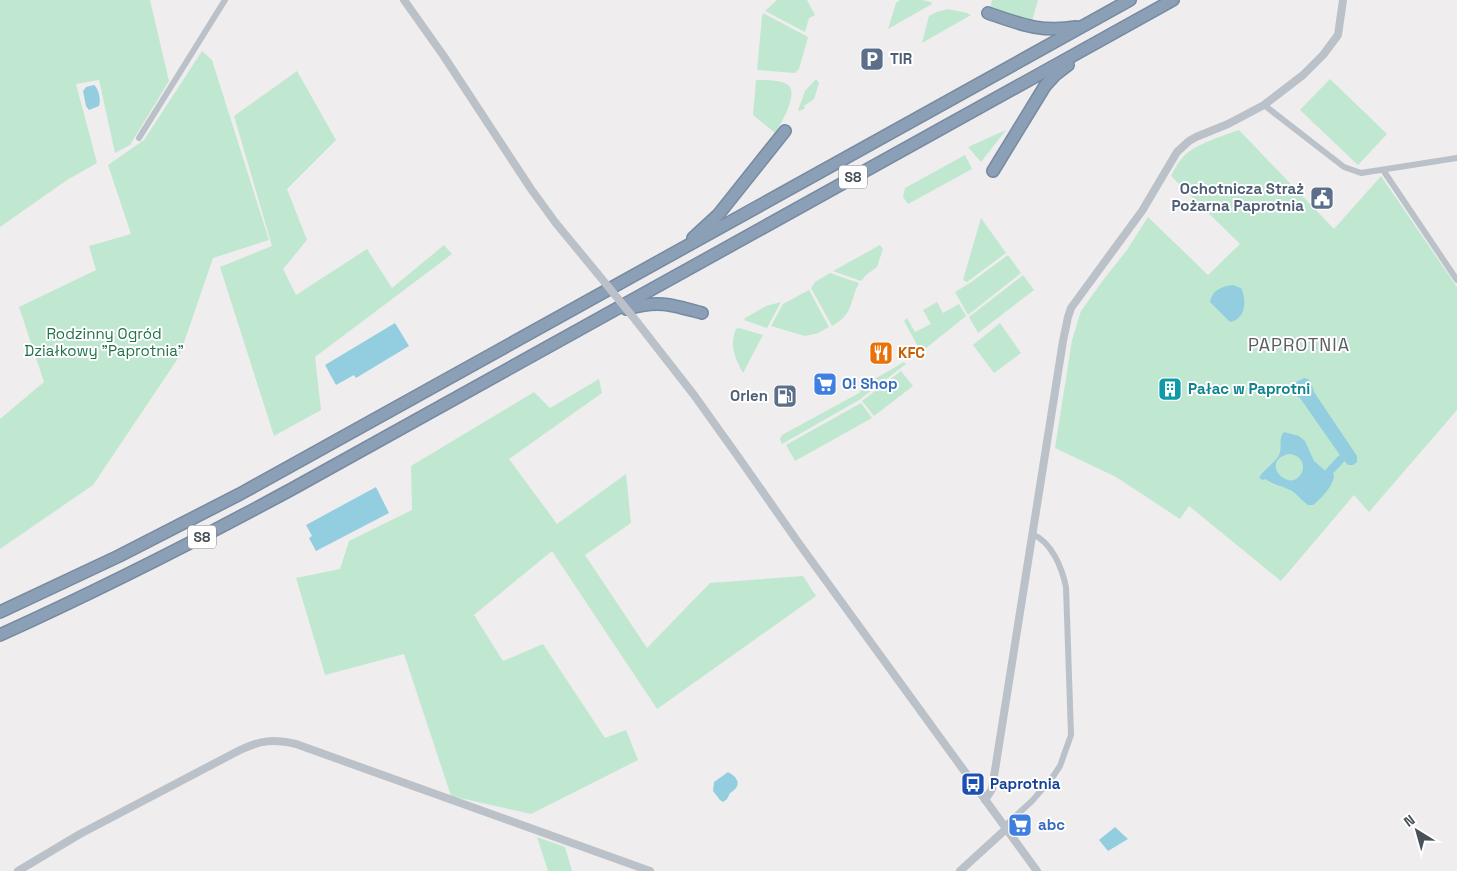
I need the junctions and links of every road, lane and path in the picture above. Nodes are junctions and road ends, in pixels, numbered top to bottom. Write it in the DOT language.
graph roads {
  1 [pos="225,0"];
  2 [pos="404,0"];
  3 [pos="1130,0"];
  4 [pos="1173,0"];
  5 [pos="1343,0"];
  6 [pos="988,13"];
  7 [pos="1085,25"];
  8 [pos="1101,40"];
  9 [pos="1264,105"];
  10 [pos="785,131"];
  11 [pos="139,138"];
  12 [pos="1457,158"];
  13 [pos="1383,170"];
  14 [pos="993,171"];
  15 [pos="677,252"];
  16 [pos="1457,280"];
  17 [pos="702,314"];
  18 [pos="605,315"];
  19 [pos="1032,534"];
  20 [pos="0,612"];
  21 [pos="0,635"];
  22 [pos="985,800"];
  23 [pos="1006,829"];
  24 [pos="18,871"];
  25 [pos="650,871"];
  26 [pos="960,871"];
  27 [pos="1037,871"];
  1 -- 11 [label="street"];
  2 -- 22 [label="street, bridge"];
  3 -- 7 [label="highway, S8"];
  4 -- 8 [label="highway, S8"];
  5 -- 9 [label="street"];
  6 -- 7 [label="highway"];
  7 -- 15 [label="highway, S8"];
  8 -- 14 [label="highway"];
  8 -- 18 [label="highway, S8"];
  9 -- 13 [label="street"];
  9 -- 19 [label="street"];
  10 -- 15 [label="highway"];
  12 -- 13 [label="street"];
  13 -- 16 [label="street"];
  15 -- 20 [label="highway, S8"];
  17 -- 18 [label="highway"];
  18 -- 21 [label="highway, S8"];
  19 -- 22 [label="street"];
  19 -- 23 [label="street"];
  22 -- 23 [label="street"];
  23 -- 26 [label="street"];
  23 -- 27 [label="street"];
  24 -- 25 [label="street"];
}
